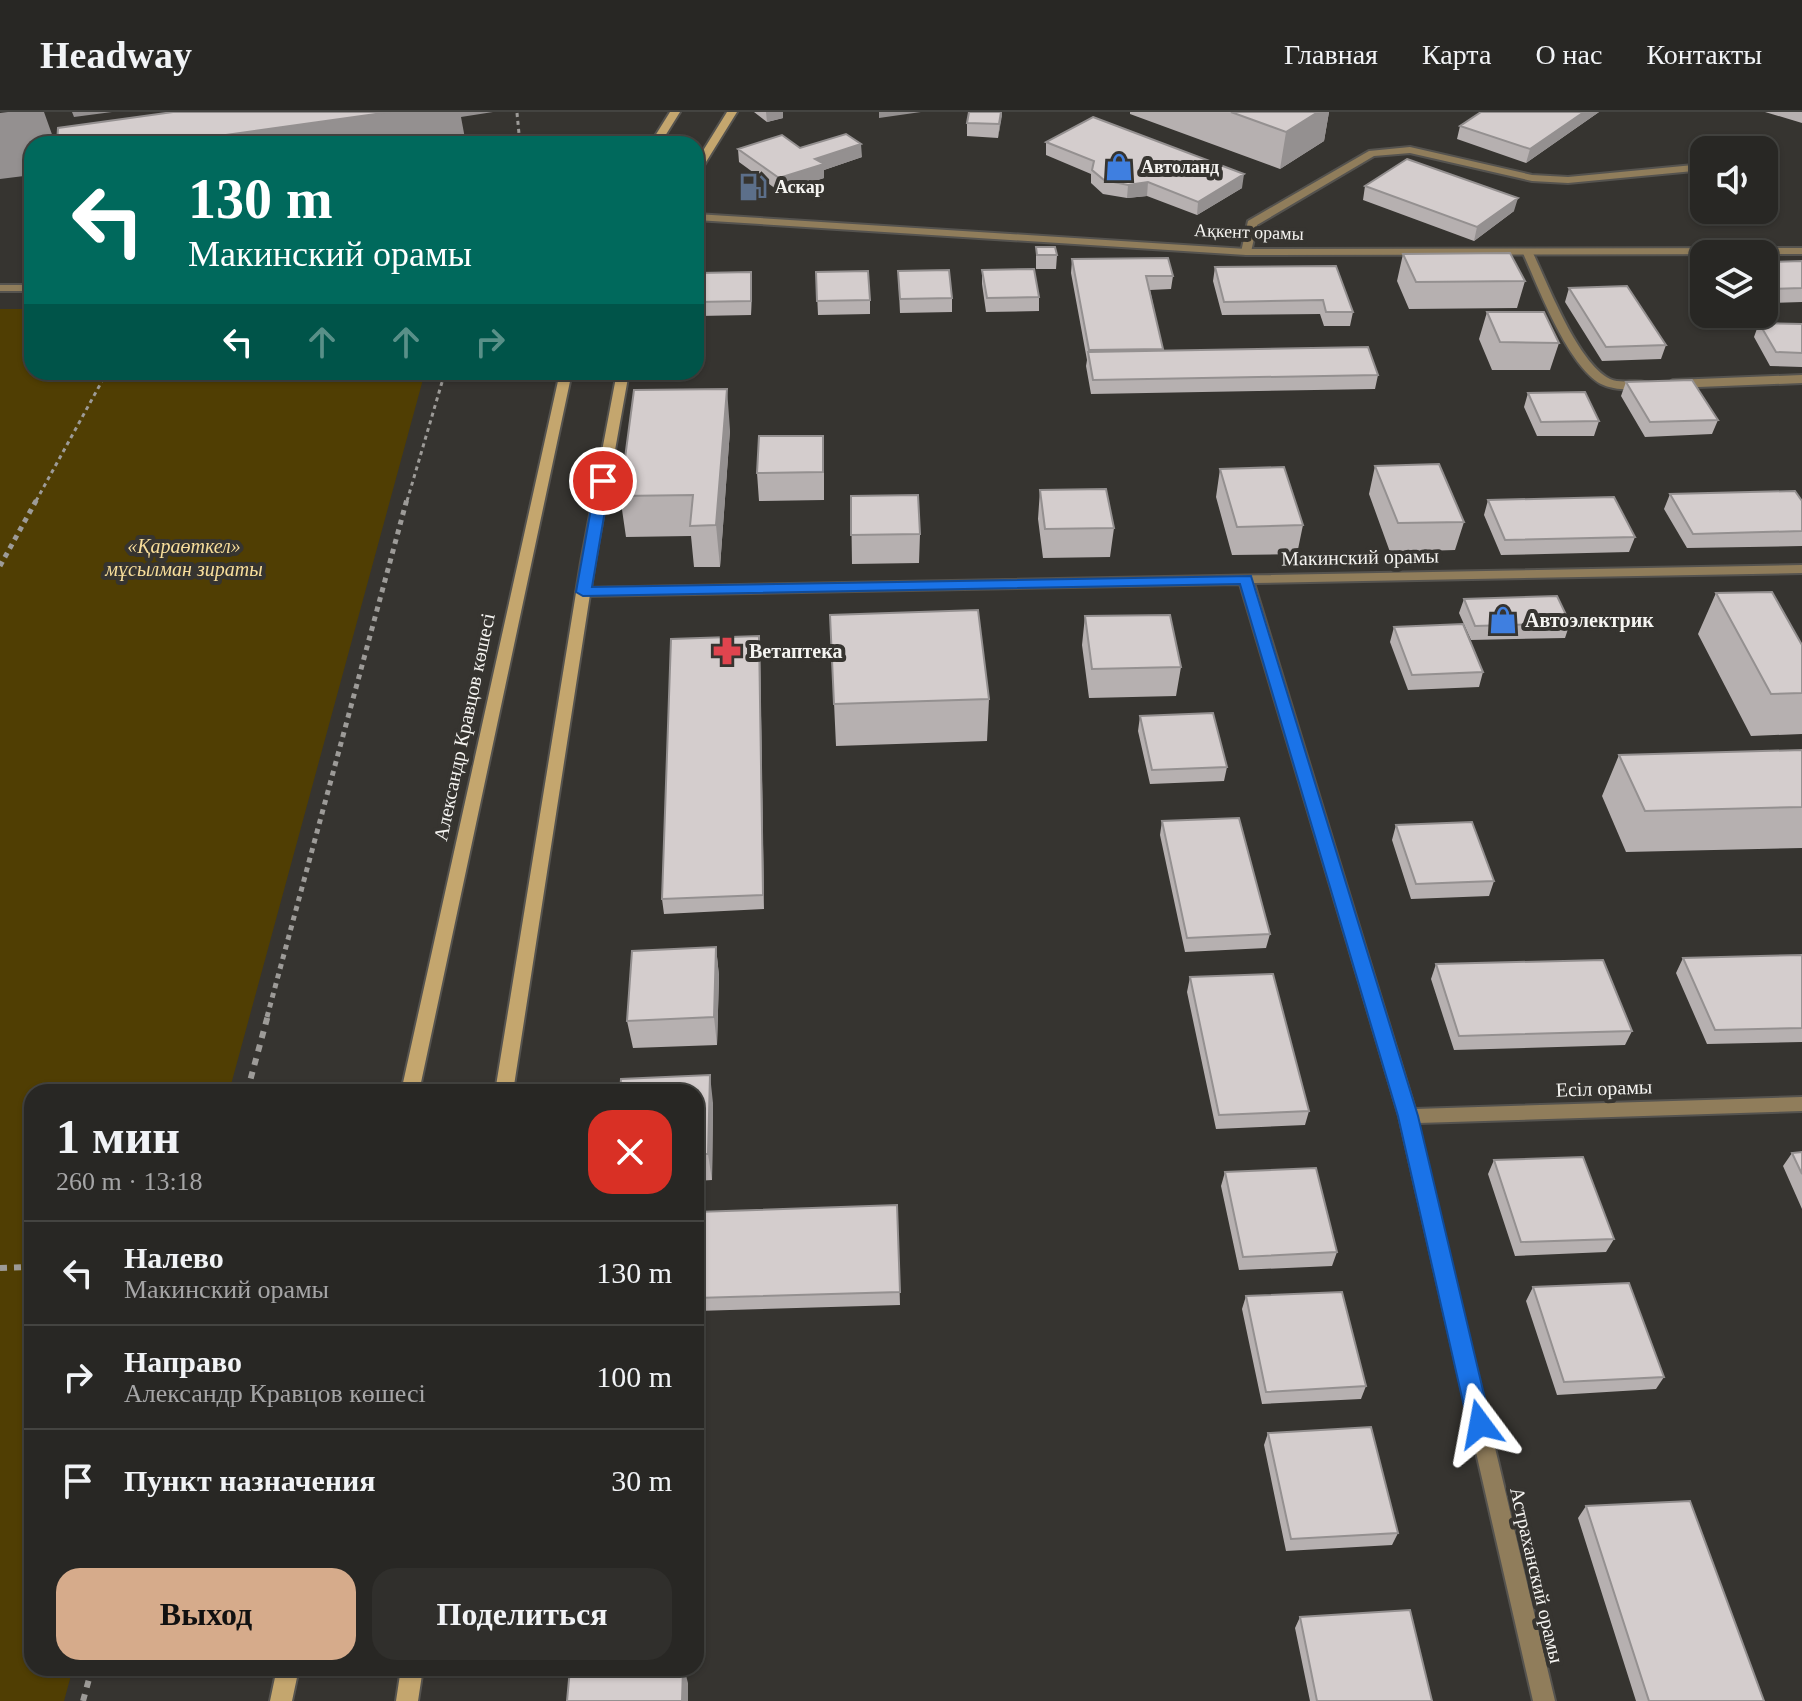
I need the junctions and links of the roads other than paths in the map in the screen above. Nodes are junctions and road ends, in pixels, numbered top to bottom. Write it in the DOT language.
graph roads {
  1 [pos="675,112"];
  2 [pos="732,112"];
  3 [pos="660,136"];
  4 [pos="704,157"];
  5 [pos="1690,168"];
  6 [pos="704,218"];
  7 [pos="1527,251"];
  8 [pos="1802,251"];
  9 [pos="1246,252"];
  10 [pos="0,288"];
  11 [pos="24,288"];
  12 [pos="1802,379"];
  13 [pos="564,380"];
  14 [pos="622,380"];
  15 [pos="1802,569"];
  16 [pos="1246,580"];
  17 [pos="583,592"];
  18 [pos="412,1084"];
  19 [pos="505,1084"];
  20 [pos="1802,1104"];
  21 [pos="1408,1116"];
  22 [pos="286,1676"];
  23 [pos="411,1676"];
  24 [pos="281,1701"];
  25 [pos="407,1701"];
  26 [pos="1544,1701"];
  1 -- 3 [label="main road"];
  2 -- 4 [label="main road"];
  5 -- 9 [label="street"];
  6 -- 9 [label="street, Ақкент орамы"];
  7 -- 8 [label="street, Ақкент орамы"];
  7 -- 9 [label="street, Ақкент орамы"];
  7 -- 12 [label="street"];
  10 -- 11 [label="street"];
  13 -- 18 [label="main road, Александр Кравцов көшесі"];
  14 -- 17 [label="main road"];
  15 -- 16 [label="street, Макинский орамы"];
  16 -- 17 [label="street, Макинский орамы"];
  16 -- 21 [label="street, Астраханский орамы"];
  17 -- 19 [label="main road"];
  20 -- 21 [label="street, Есіл орамы"];
  21 -- 26 [label="street, Астраханский орамы"];
  22 -- 24 [label="main road"];
  23 -- 25 [label="main road"];
}
